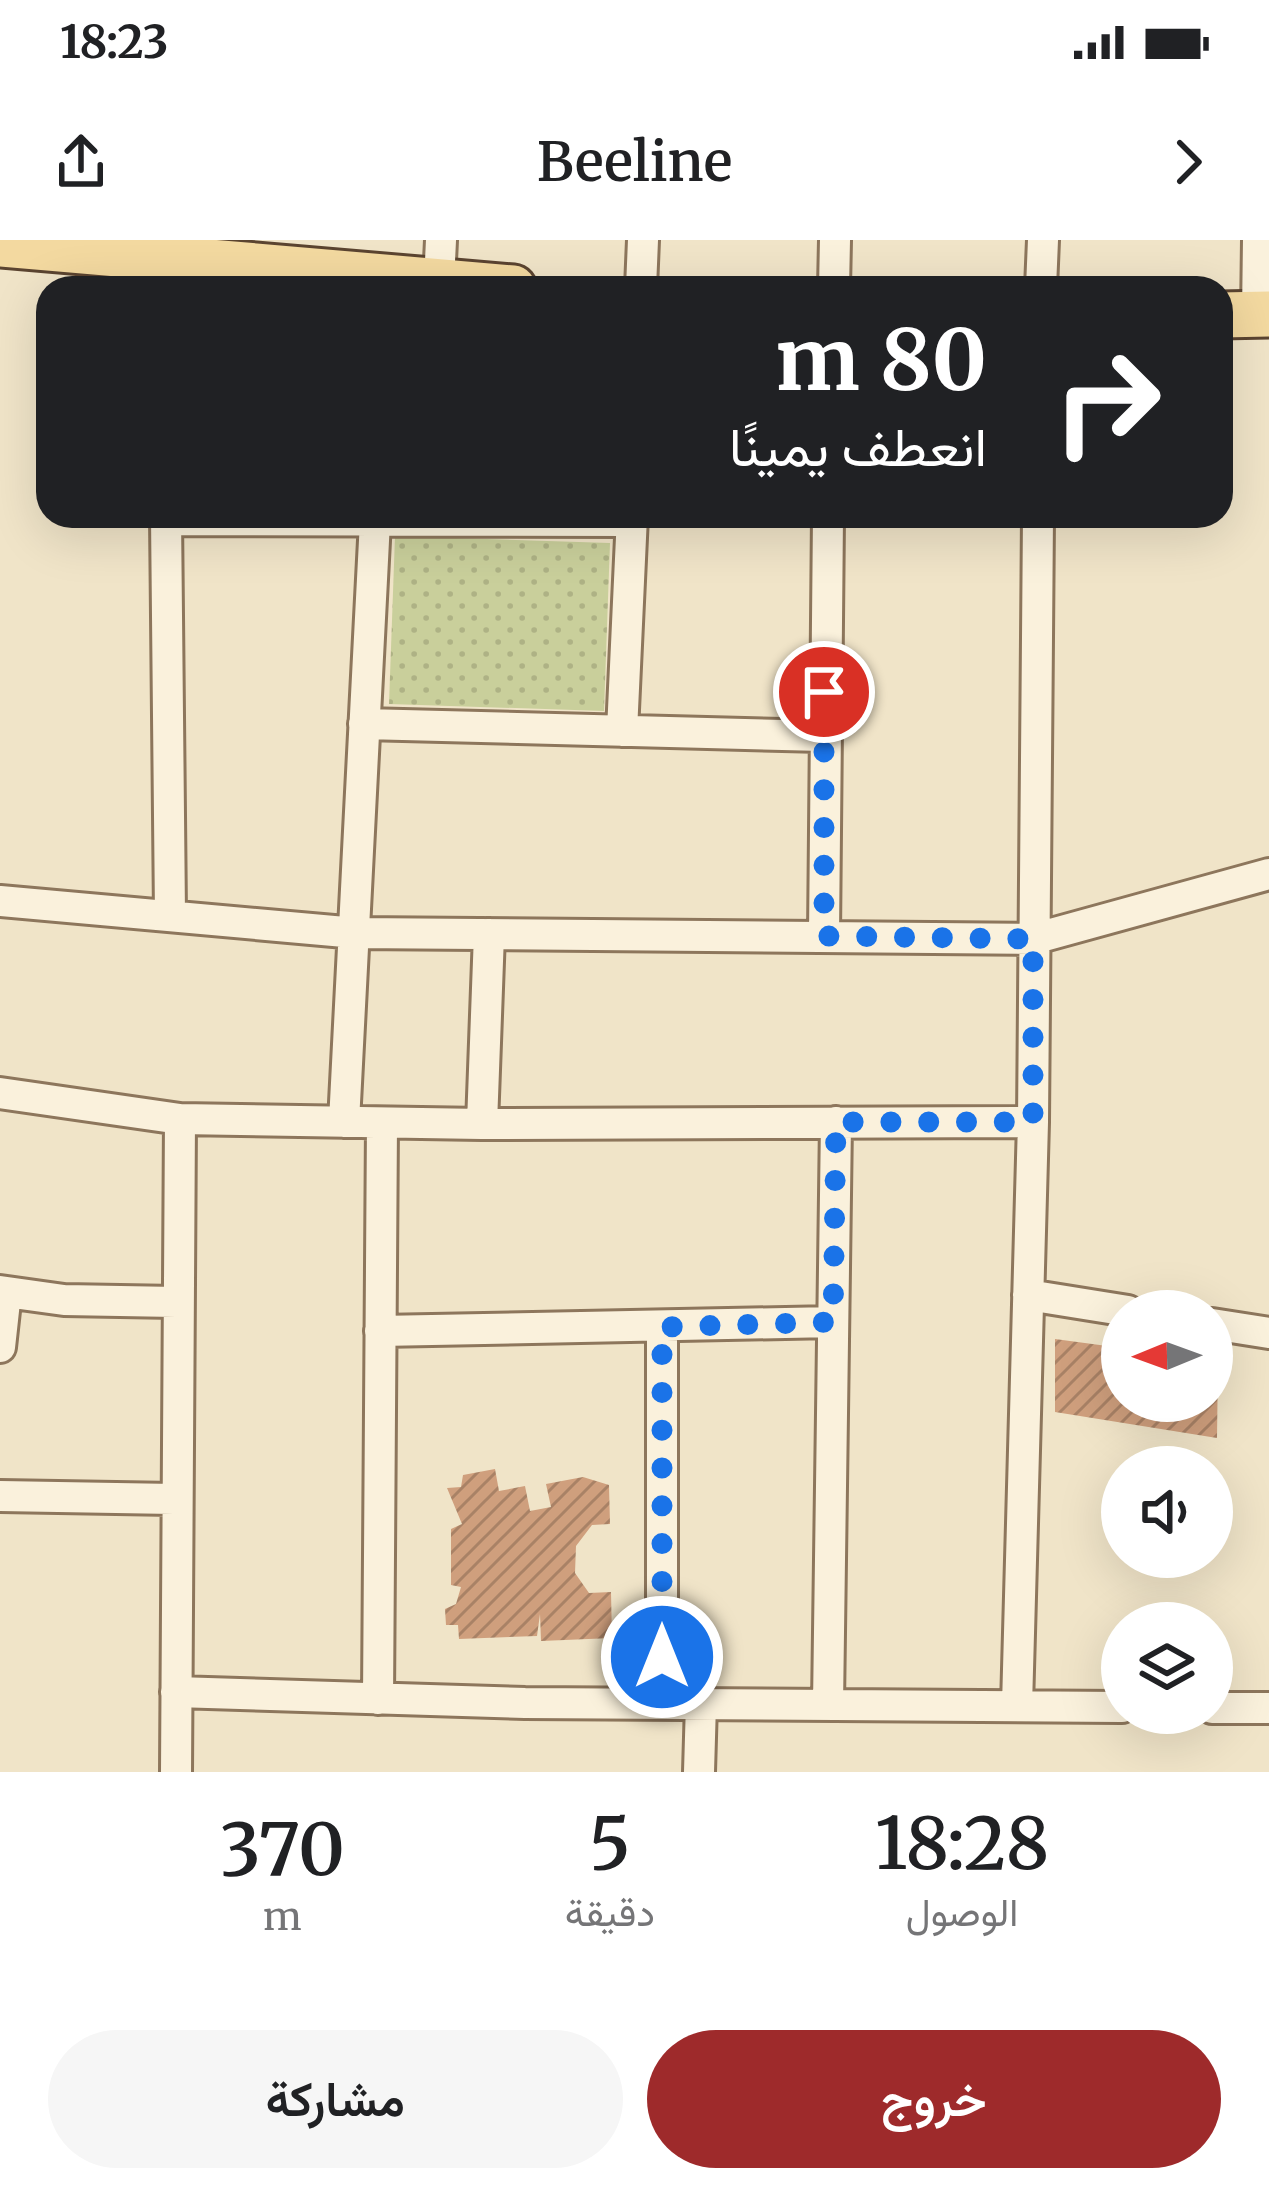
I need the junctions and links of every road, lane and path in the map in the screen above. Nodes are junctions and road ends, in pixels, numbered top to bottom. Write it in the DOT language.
graph roads {
  1 [pos="643,240"];
  2 [pos="835,240"];
  3 [pos="1042,240"];
  4 [pos="1258,240"];
  5 [pos="30,244"];
  6 [pos="240,252"];
  7 [pos="440,261"];
  8 [pos="164,273"];
  9 [pos="481,276"];
  10 [pos="642,276"];
  11 [pos="834,276"];
  12 [pos="1041,276"];
  13 [pos="1249,314"];
  14 [pos="166,528"];
  15 [pos="375,528"];
  16 [pos="632,528"];
  17 [pos="828,528"];
  18 [pos="1038,528"];
  19 [pos="364,724"];
  20 [pos="622,731"];
  21 [pos="823,736"];
  22 [pos="1269,874"];
  23 [pos="0,901"];
  24 [pos="170,915"];
  25 [pos="356,933"];
  26 [pos="489,934"];
  27 [pos="824,936"];
  28 [pos="1033,939"];
  29 [pos="0,1093"];
  30 [pos="180,1119"];
  31 [pos="344,1122"];
  32 [pos="836,1122"];
  33 [pos="1033,1122"];
  34 [pos="382,1123"];
  35 [pos="482,1124"];
  36 [pos="3,1292"];
  37 [pos="1028,1295"];
  38 [pos="176,1302"];
  39 [pos="1101,1307"];
  40 [pos="833,1322"];
  41 [pos="662,1327"];
  42 [pos="1233,1327"];
  43 [pos="380,1331"];
  44 [pos="1269,1333"];
  45 [pos="0,1347"];
  46 [pos="0,1496"];
  47 [pos="173,1499"];
  48 [pos="176,1692"];
  49 [pos="378,1699"];
  50 [pos="701,1703"];
  51 [pos="662,1704"];
  52 [pos="828,1706"];
  53 [pos="1017,1706"];
  54 [pos="1101,1707"];
  55 [pos="1233,1708"];
  56 [pos="1269,1708"];
  57 [pos="176,1772"];
  58 [pos="699,1772"];
  1 -- 10 [label="street"];
  2 -- 11 [label="street"];
  3 -- 12 [label="street"];
  4 -- 13 [label="street"];
  5 -- 8 [label="main road"];
  6 -- 7 [label="main road"];
  6 -- 8 [label="main road"];
  7 -- 9 [label="main road"];
  14 -- 24 [label="street"];
  15 -- 19 [label="street"];
  16 -- 20 [label="street"];
  17 -- 21 [label="street"];
  18 -- 28 [label="street"];
  19 -- 20 [label="street"];
  19 -- 25 [label="street"];
  20 -- 21 [label="street"];
  21 -- 27 [label="street"];
  22 -- 28 [label="street"];
  23 -- 24 [label="street"];
  24 -- 25 [label="street"];
  25 -- 26 [label="street"];
  25 -- 31 [label="street"];
  26 -- 27 [label="street"];
  26 -- 35 [label="street"];
  27 -- 28 [label="street"];
  28 -- 33 [label="street"];
  29 -- 30 [label="street"];
  30 -- 31 [label="street"];
  30 -- 38 [label="street"];
  31 -- 34 [label="street"];
  32 -- 33 [label="street"];
  32 -- 35 [label="street"];
  32 -- 40 [label="street"];
  33 -- 37 [label="street"];
  34 -- 35 [label="street"];
  34 -- 43 [label="street"];
  36 -- 38 [label="street"];
  36 -- 45 [label="street"];
  37 -- 39 [label="street"];
  37 -- 53 [label="street"];
  38 -- 47 [label="street"];
  40 -- 41 [label="street"];
  40 -- 52 [label="street"];
  41 -- 43 [label="street"];
  41 -- 51 [label="street"];
  42 -- 44 [label="street"];
  43 -- 49 [label="street"];
  46 -- 47 [label="street"];
  47 -- 48 [label="street"];
  48 -- 49 [label="street"];
  48 -- 57 [label="street"];
  49 -- 51 [label="street"];
  50 -- 51 [label="street"];
  50 -- 52 [label="street"];
  50 -- 58 [label="street"];
  52 -- 53 [label="street"];
  53 -- 54 [label="street"];
  55 -- 56 [label="street"];
}
